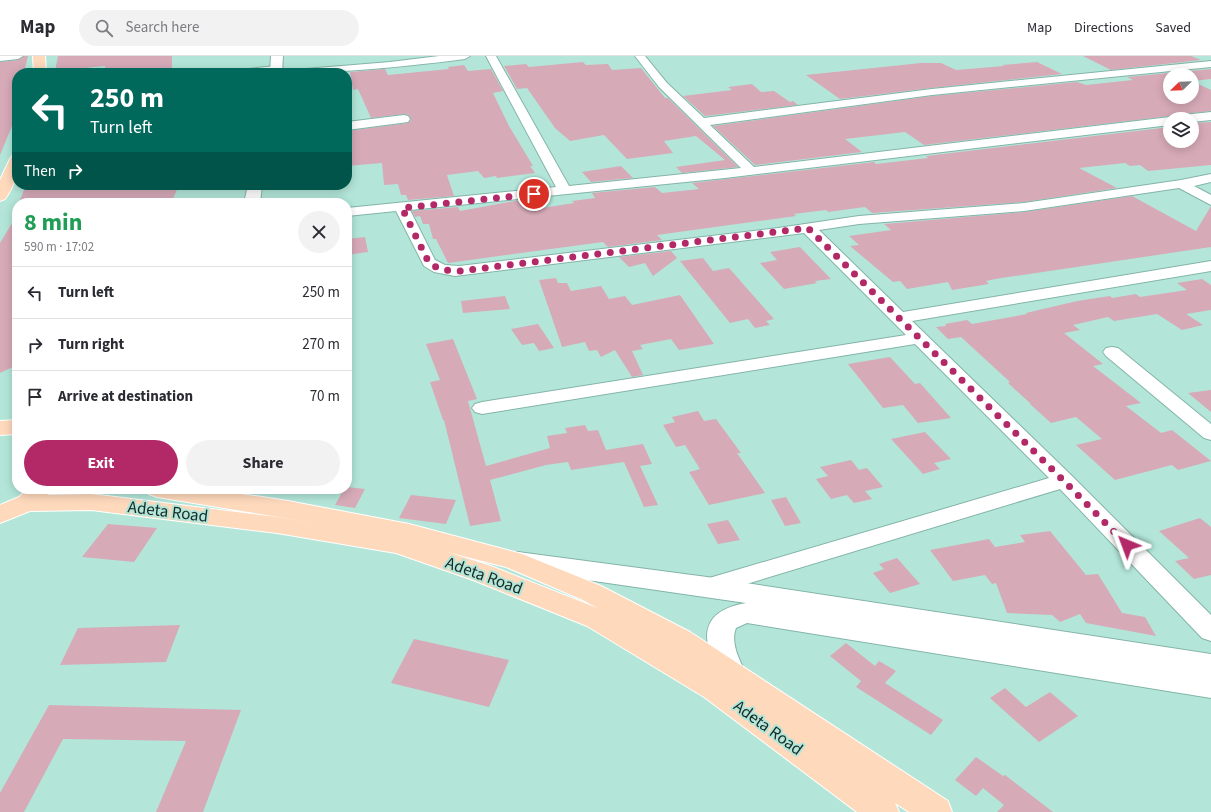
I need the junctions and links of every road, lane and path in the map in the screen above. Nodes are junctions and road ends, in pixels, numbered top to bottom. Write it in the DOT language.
graph roads {
  1 [pos="18,56"];
  2 [pos="39,56"];
  3 [pos="277,56"];
  4 [pos="465,56"];
  5 [pos="491,56"];
  6 [pos="640,56"];
  7 [pos="0,58"];
  8 [pos="389,60"];
  9 [pos="1211,64"];
  10 [pos="40,68"];
  11 [pos="278,68"];
  12 [pos="316,68"];
  13 [pos="1211,116"];
  14 [pos="1199,117"];
  15 [pos="404,119"];
  16 [pos="1163,121"];
  17 [pos="703,122"];
  18 [pos="352,125"];
  19 [pos="12,170"];
  20 [pos="750,170"];
  21 [pos="1211,178"];
  22 [pos="1181,184"];
  23 [pos="565,190"];
  24 [pos="0,196"];
  25 [pos="1211,201"];
  26 [pos="402,208"];
  27 [pos="352,212"];
  28 [pos="808,228"];
  29 [pos="1211,266"];
  30 [pos="899,318"];
  31 [pos="919,338"];
  32 [pos="1112,352"];
  33 [pos="482,408"];
  34 [pos="1211,434"];
  35 [pos="1064,481"];
  36 [pos="190,494"];
  37 [pos="35,496"];
  38 [pos="0,515"];
  39 [pos="513,560"];
  40 [pos="707,587"];
  41 [pos="1211,632"];
  42 [pos="1211,665"];
  43 [pos="732,674"];
  44 [pos="1211,686"];
  45 [pos="883,812"];
  46 [pos="936,812"];
  1 -- 7 [label="street"];
  2 -- 10 [label="main road"];
  3 -- 11 [label="street"];
  4 -- 8 [label="street"];
  5 -- 23 [label="street"];
  6 -- 17 [label="street"];
  8 -- 12 [label="street"];
  9 -- 17 [label="street"];
  13 -- 14 [label="street"];
  15 -- 18 [label="street"];
  16 -- 20 [label="street"];
  17 -- 20 [label="street"];
  19 -- 24 [label="main road"];
  20 -- 23 [label="street"];
  21 -- 22 [label="street"];
  22 -- 25 [label="street"];
  22 -- 28 [label="street"];
  23 -- 26 [label="street"];
  26 -- 27 [label="street"];
  26 -- 28 [label="street"];
  28 -- 30 [label="street"];
  29 -- 30 [label="street"];
  30 -- 31 [label="street"];
  31 -- 33 [label="street"];
  31 -- 35 [label="street"];
  32 -- 34 [label="street"];
  35 -- 40 [label="street"];
  35 -- 41 [label="street"];
  36 -- 39 [label="main road, Adeta Road"];
  37 -- 38 [label="main road"];
  37 -- 45 [label="main road, Adeta Road"];
  39 -- 40 [label="street"];
  39 -- 43 [label="main road, Adeta Road"];
  40 -- 42 [label="street"];
  43 -- 44 [label="street"];
  43 -- 46 [label="main road, Adeta Road"];
}
